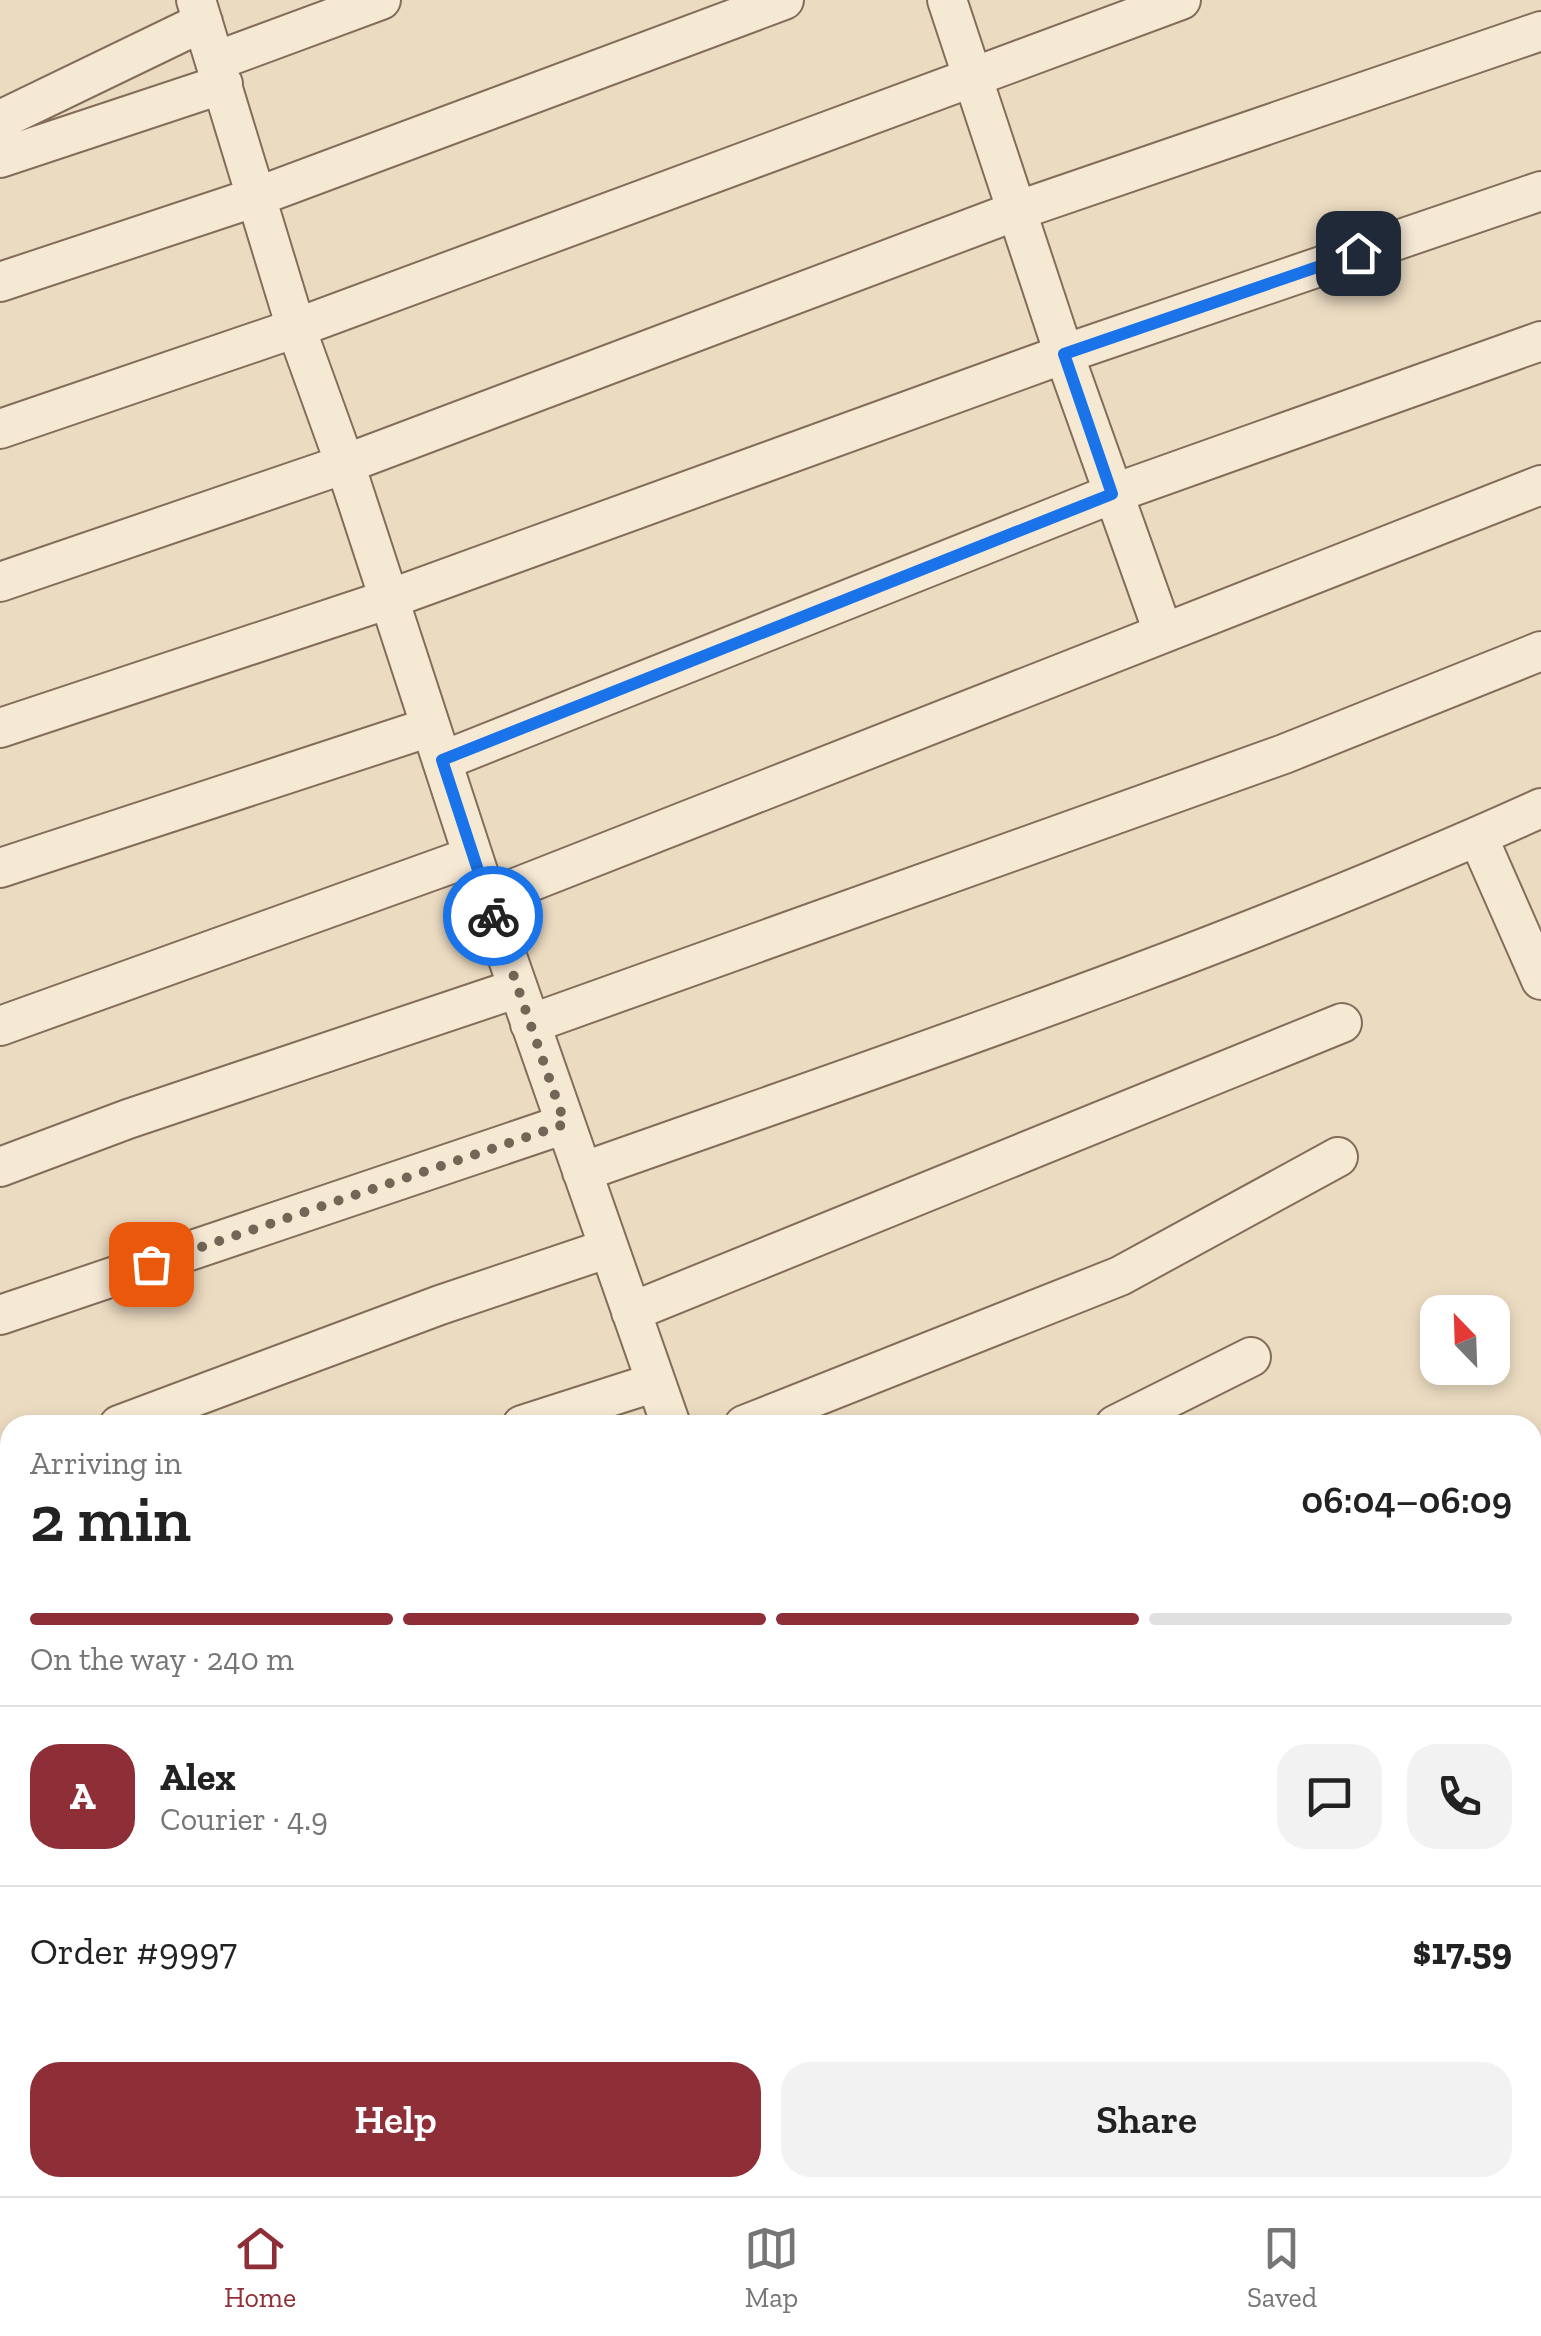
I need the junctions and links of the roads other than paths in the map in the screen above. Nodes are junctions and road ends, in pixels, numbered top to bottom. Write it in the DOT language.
graph roads {
  1 [pos="380,0"];
  2 [pos="784,0"];
  3 [pos="947,0"];
  4 [pos="1181,0"];
  5 [pos="200,11"];
  6 [pos="1541,31"];
  7 [pos="219,73"];
  8 [pos="971,80"];
  9 [pos="0,120"];
  10 [pos="0,158"];
  11 [pos="1541,191"];
  12 [pos="256,196"];
  13 [pos="1016,211"];
  14 [pos="0,282"];
  15 [pos="296,328"];
  16 [pos="1541,341"];
  17 [pos="1064,354"];
  18 [pos="0,430"];
  19 [pos="345,464"];
  20 [pos="1541,485"];
  21 [pos="1112,494"];
  22 [pos="0,582"];
  23 [pos="389,599"];
  24 [pos="1163,632"];
  25 [pos="1541,651"];
  26 [pos="0,728"];
  27 [pos="436,744"];
  28 [pos="1541,808"];
  29 [pos="1478,836"];
  30 [pos="473,856"];
  31 [pos="0,868"];
  32 [pos="488,899"];
  33 [pos="1541,980"];
  34 [pos="518,988"];
  35 [pos="1342,1023"];
  36 [pos="530,1024"];
  37 [pos="0,1026"];
  38 [pos="565,1124"];
  39 [pos="1338,1157"];
  40 [pos="0,1167"];
  41 [pos="582,1172"];
  42 [pos="609,1248"];
  43 [pos="631,1312"];
  44 [pos="0,1315"];
  45 [pos="1251,1356"];
  46 [pos="656,1382"];
  47 [pos="146,1415"];
  48 [pos="553,1415"];
  49 [pos="668,1415"];
  50 [pos="769,1415"];
  51 [pos="1136,1415"];
  1 -- 7 [label="street"];
  2 -- 12 [label="street"];
  3 -- 8 [label="street"];
  4 -- 8 [label="street"];
  5 -- 7 [label="street"];
  5 -- 9 [label="street"];
  6 -- 13 [label="street"];
  7 -- 10 [label="street"];
  7 -- 12 [label="street"];
  8 -- 13 [label="street"];
  8 -- 15 [label="street"];
  11 -- 17 [label="street"];
  12 -- 14 [label="street"];
  12 -- 15 [label="street"];
  13 -- 17 [label="street"];
  13 -- 19 [label="street"];
  15 -- 18 [label="street"];
  15 -- 19 [label="street"];
  16 -- 21 [label="street"];
  17 -- 21 [label="street"];
  17 -- 23 [label="street"];
  19 -- 22 [label="street"];
  19 -- 23 [label="street"];
  20 -- 24 [label="street"];
  21 -- 24 [label="street"];
  21 -- 27 [label="street"];
  23 -- 26 [label="street"];
  23 -- 27 [label="street"];
  24 -- 32 [label="street"];
  25 -- 36 [label="street"];
  27 -- 30 [label="street"];
  27 -- 31 [label="street"];
  28 -- 29 [label="street"];
  29 -- 33 [label="street"];
  29 -- 41 [label="street"];
  30 -- 32 [label="street"];
  30 -- 37 [label="street"];
  32 -- 34 [label="street"];
  34 -- 36 [label="street"];
  34 -- 40 [label="street"];
  35 -- 43 [label="street"];
  36 -- 38 [label="street"];
  38 -- 41 [label="street"];
  38 -- 44 [label="street"];
  39 -- 50 [label="street"];
  41 -- 42 [label="street"];
  42 -- 43 [label="street"];
  42 -- 47 [label="street"];
  43 -- 46 [label="street"];
  45 -- 51 [label="street"];
  46 -- 48 [label="street"];
  46 -- 49 [label="street"];
}
